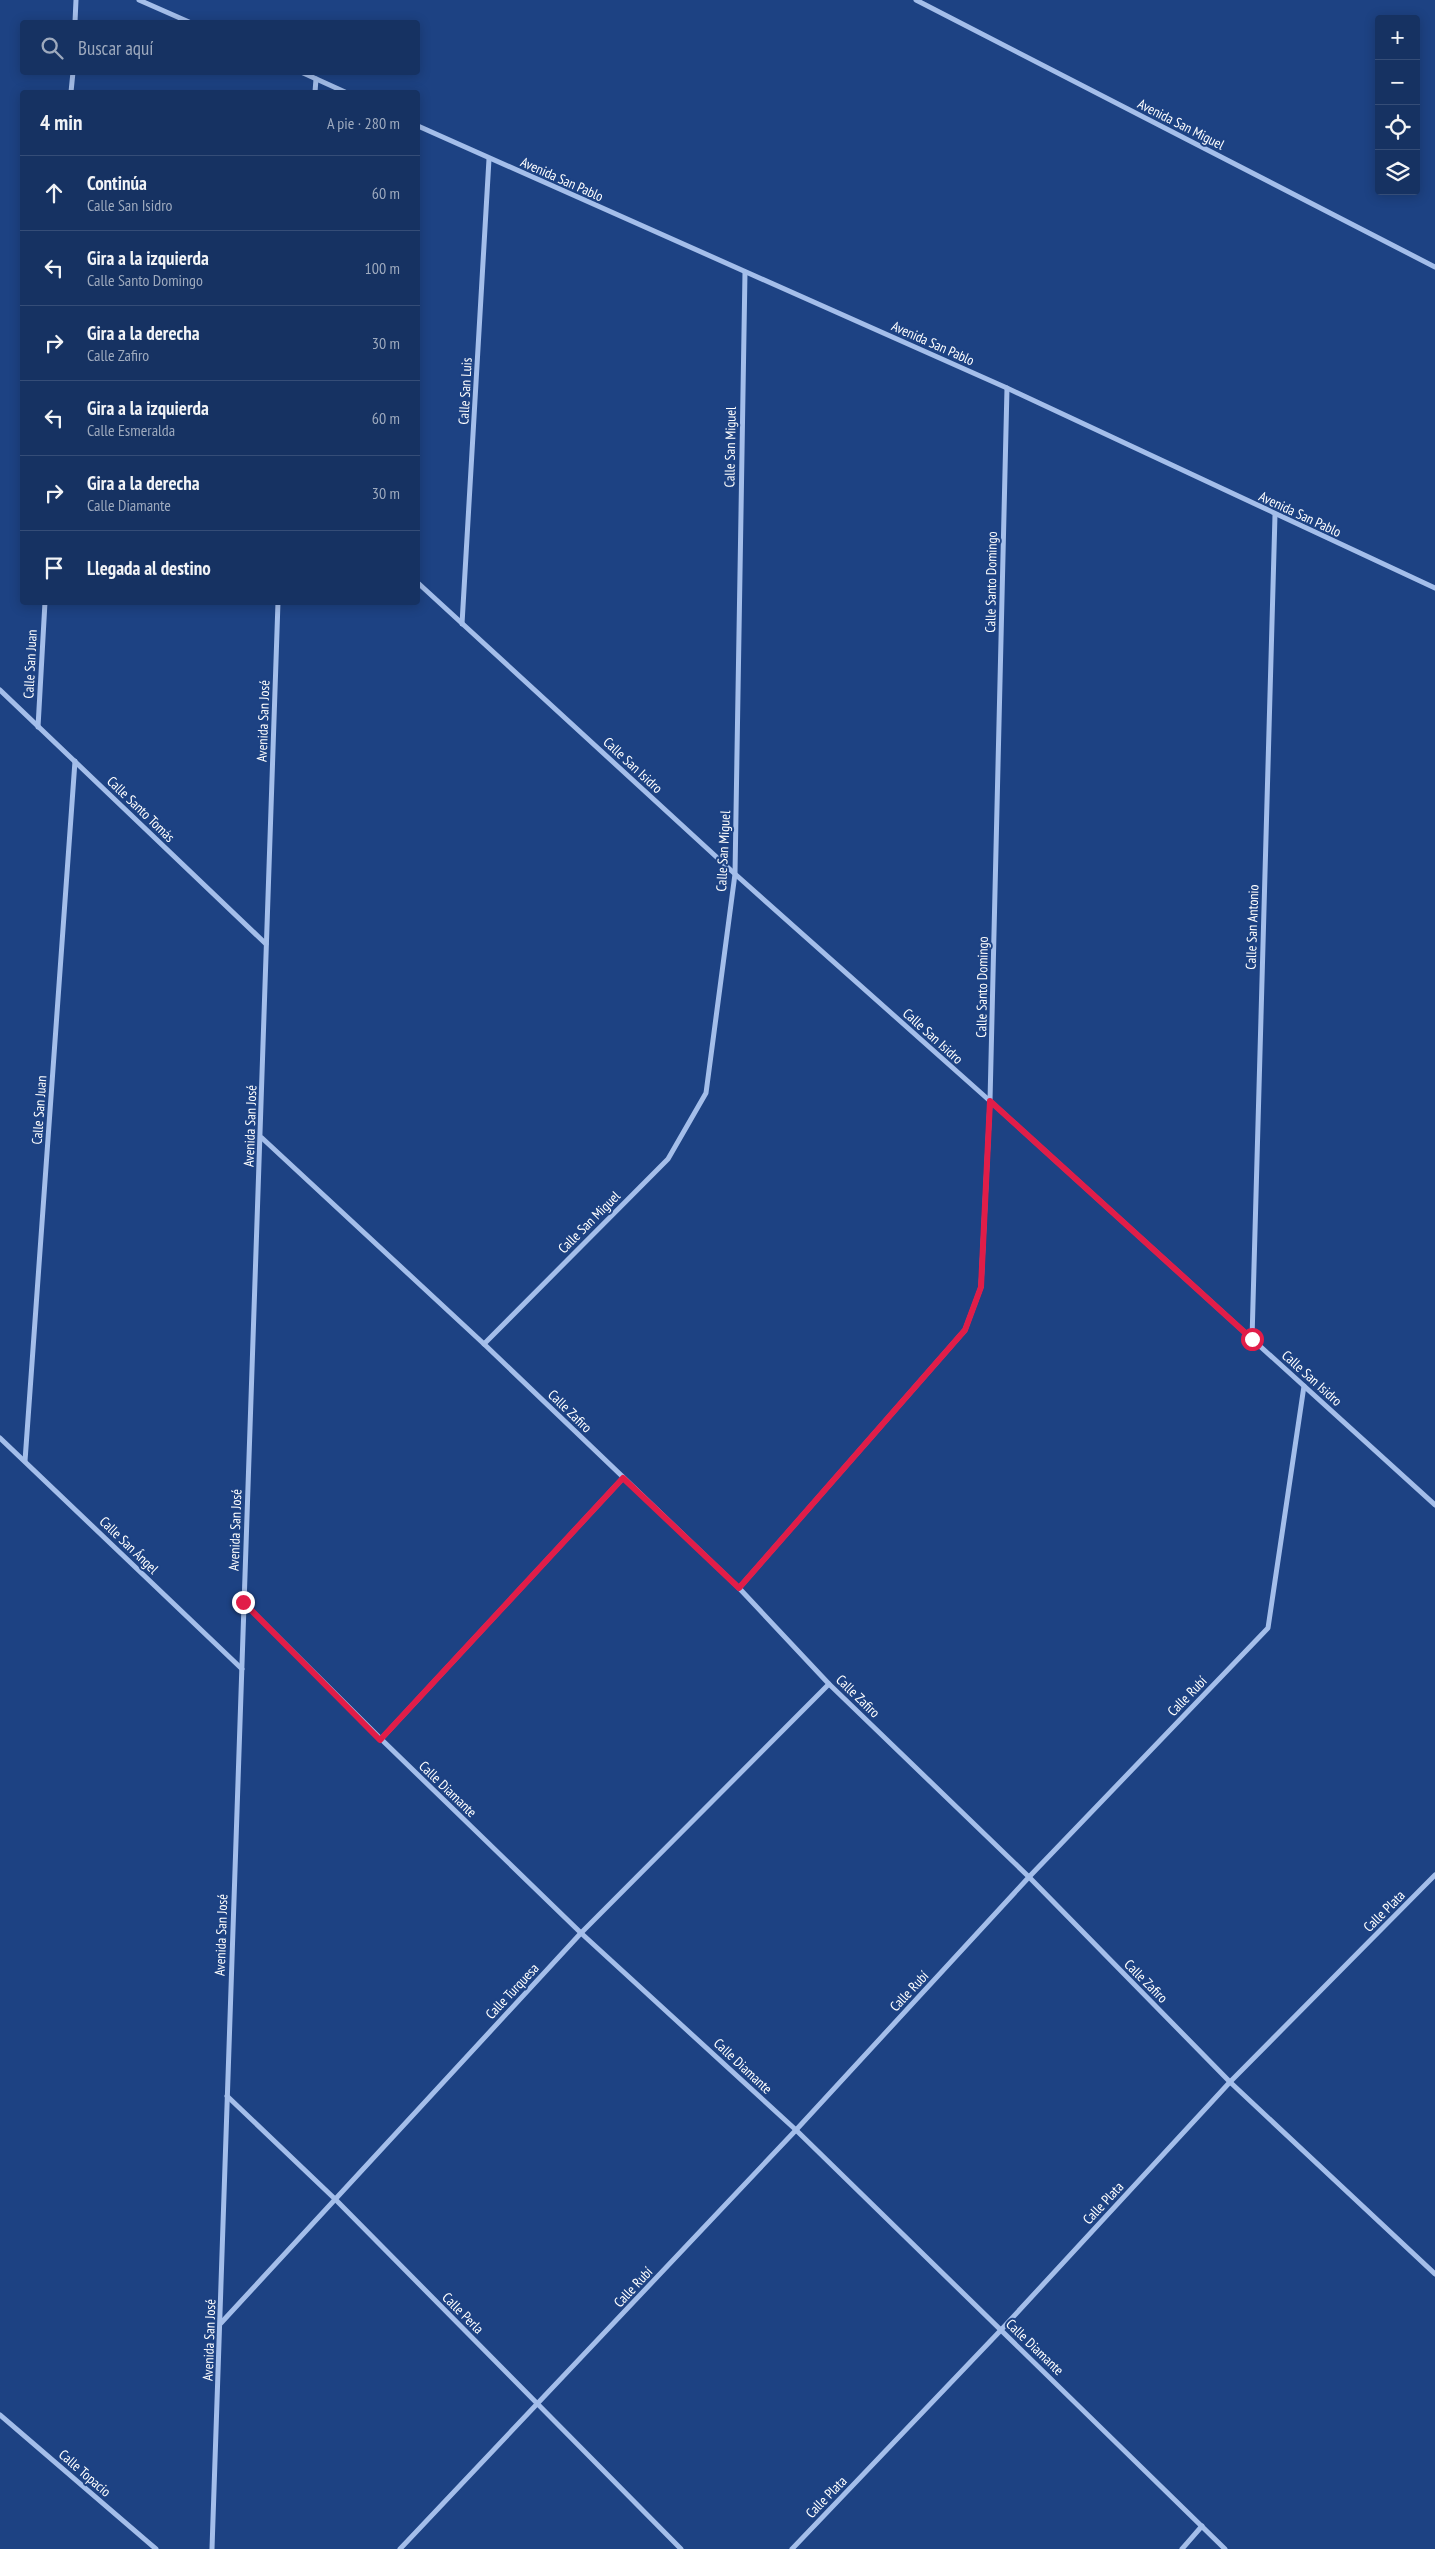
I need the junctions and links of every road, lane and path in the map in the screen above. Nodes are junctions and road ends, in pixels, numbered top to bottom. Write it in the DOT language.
graph roads {
  1 [pos="76,0"];
  2 [pos="138,0"];
  3 [pos="916,0"];
  4 [pos="75,20"];
  5 [pos="184,20"];
  6 [pos="72,75"];
  7 [pos="307,75"];
  8 [pos="316,79"];
  9 [pos="72,90"];
  10 [pos="314,90"];
  11 [pos="341,90"];
  12 [pos="420,127"];
  13 [pos="489,159"];
  14 [pos="1435,267"];
  15 [pos="744,272"];
  16 [pos="1007,388"];
  17 [pos="1275,515"];
  18 [pos="420,585"];
  19 [pos="1435,588"];
  20 [pos="45,605"];
  21 [pos="278,605"];
  22 [pos="462,624"];
  23 [pos="0,690"];
  24 [pos="38,727"];
  25 [pos="74,761"];
  26 [pos="735,874"];
  27 [pos="266,944"];
  28 [pos="990,1101"];
  29 [pos="262,1138"];
  30 [pos="1252,1339"];
  31 [pos="484,1344"];
  32 [pos="1304,1386"];
  33 [pos="0,1438"];
  34 [pos="25,1461"];
  35 [pos="623,1478"];
  36 [pos="1435,1505"];
  37 [pos="739,1588"];
  38 [pos="243,1602"];
  39 [pos="242,1669"];
  40 [pos="830,1684"];
  41 [pos="380,1740"];
  42 [pos="1435,1875"];
  43 [pos="1029,1877"];
  44 [pos="581,1932"];
  45 [pos="1230,2082"];
  46 [pos="227,2096"];
  47 [pos="796,2130"];
  48 [pos="335,2199"];
  49 [pos="1435,2274"];
  50 [pos="221,2323"];
  51 [pos="1001,2330"];
  52 [pos="538,2405"];
  53 [pos="0,2415"];
  54 [pos="1202,2526"];
  55 [pos="156,2549"];
  56 [pos="212,2549"];
  57 [pos="400,2549"];
  58 [pos="680,2549"];
  59 [pos="792,2549"];
  60 [pos="1182,2549"];
  61 [pos="1225,2549"];
  1 -- 4 [label="street"];
  2 -- 5 [label="street"];
  3 -- 14 [label="street, Avenida San Miguel"];
  6 -- 9 [label="street"];
  7 -- 8 [label="street"];
  8 -- 10 [label="street"];
  8 -- 11 [label="street"];
  12 -- 13 [label="street, Avenida San Pablo"];
  13 -- 15 [label="street, Avenida San Pablo"];
  13 -- 22 [label="street, Calle San Luis"];
  15 -- 16 [label="street, Avenida San Pablo"];
  15 -- 26 [label="street, Calle San Miguel"];
  16 -- 17 [label="street, Avenida San Pablo"];
  16 -- 28 [label="street, Calle Santo Domingo"];
  17 -- 19 [label="street, Avenida San Pablo"];
  17 -- 30 [label="street, Calle San Antonio"];
  18 -- 22 [label="street, Calle San Isidro"];
  20 -- 24 [label="street, Calle San Juan"];
  21 -- 27 [label="street, Avenida San José"];
  22 -- 26 [label="street, Calle San Isidro"];
  23 -- 24 [label="street, Calle Santo Tomás"];
  24 -- 25 [label="street, Calle Santo Tomás"];
  25 -- 27 [label="street, Calle Santo Tomás"];
  25 -- 34 [label="street, Calle San Juan"];
  26 -- 28 [label="street, Calle San Isidro"];
  26 -- 31 [label="street, Calle San Miguel"];
  27 -- 29 [label="street, Avenida San José"];
  28 -- 30 [label="street, Calle San Isidro"];
  28 -- 37 [label="street, Calle Santo Domingo"];
  29 -- 31 [label="street, Calle Zafiro"];
  29 -- 38 [label="street, Avenida San José"];
  30 -- 32 [label="street, Calle San Isidro"];
  31 -- 35 [label="street, Calle Zafiro"];
  32 -- 36 [label="street, Calle San Isidro"];
  32 -- 43 [label="street, Calle Rubí"];
  33 -- 34 [label="street, Calle San Ángel"];
  34 -- 39 [label="street, Calle San Ángel"];
  35 -- 37 [label="street, Calle Zafiro"];
  35 -- 41 [label="street"];
  37 -- 40 [label="street, Calle Zafiro"];
  38 -- 39 [label="street, Avenida San José"];
  38 -- 41 [label="street, Calle Diamante"];
  39 -- 46 [label="street, Avenida San José"];
  40 -- 43 [label="street, Calle Zafiro"];
  40 -- 44 [label="street, Calle Turquesa"];
  41 -- 44 [label="street, Calle Diamante"];
  42 -- 45 [label="street, Calle Plata"];
  43 -- 45 [label="street, Calle Zafiro"];
  43 -- 47 [label="street, Calle Rubí"];
  44 -- 47 [label="street, Calle Diamante"];
  44 -- 48 [label="street, Calle Turquesa"];
  45 -- 49 [label="street, Calle Zafiro"];
  45 -- 51 [label="street, Calle Plata"];
  46 -- 48 [label="street, Calle Perla"];
  46 -- 50 [label="street, Avenida San José"];
  47 -- 51 [label="street, Calle Diamante"];
  47 -- 52 [label="street, Calle Rubí"];
  48 -- 50 [label="street, Calle Turquesa"];
  48 -- 52 [label="street, Calle Perla"];
  50 -- 56 [label="street, Avenida San José"];
  51 -- 54 [label="street, Calle Diamante"];
  51 -- 59 [label="street, Calle Plata"];
  52 -- 57 [label="street, Calle Rubí"];
  52 -- 58 [label="street, Calle Perla"];
  53 -- 55 [label="street, Calle Topacio"];
  54 -- 60 [label="street"];
  54 -- 61 [label="street, Calle Diamante"];
}
